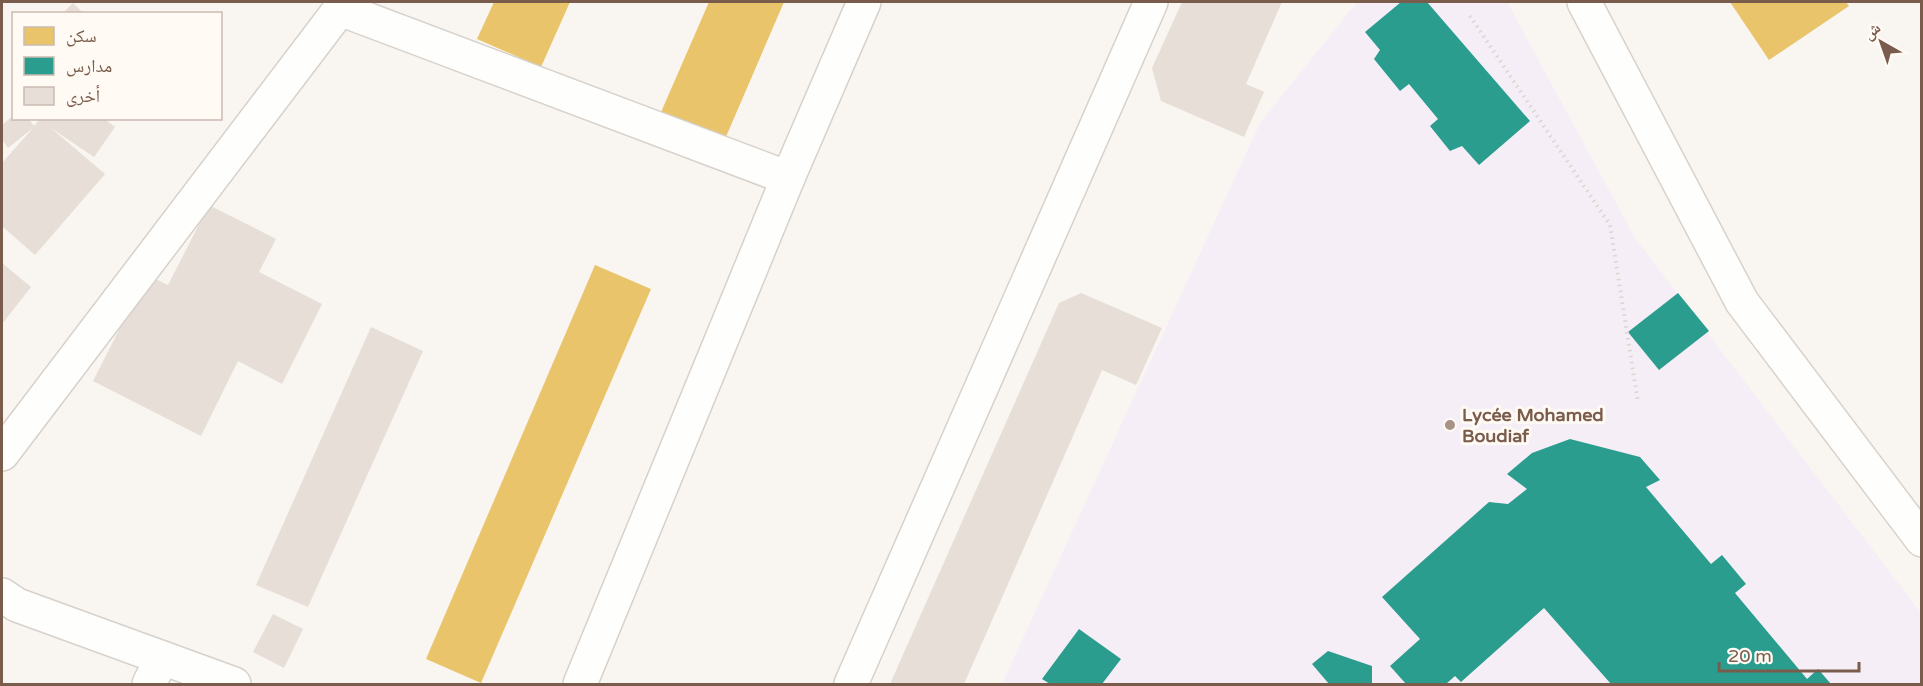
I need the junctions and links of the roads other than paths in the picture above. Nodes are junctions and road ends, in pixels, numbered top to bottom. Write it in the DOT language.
graph roads {
  1 [pos="864,2"];
  2 [pos="1151,2"];
  3 [pos="1584,2"];
  4 [pos="342,5"];
  5 [pos="788,178"];
  6 [pos="2,454"];
  7 [pos="1922,540"];
  8 [pos="7,608"];
  9 [pos="155,671"];
  10 [pos="234,684"];
  11 [pos="580,684"];
  12 [pos="851,684"];
  1 -- 5 [label="street"];
  2 -- 12 [label="street"];
  3 -- 7 [label="street"];
  4 -- 5 [label="street"];
  4 -- 6 [label="street"];
  5 -- 11 [label="street"];
  8 -- 9 [label="street"];
  9 -- 10 [label="street"];
}
